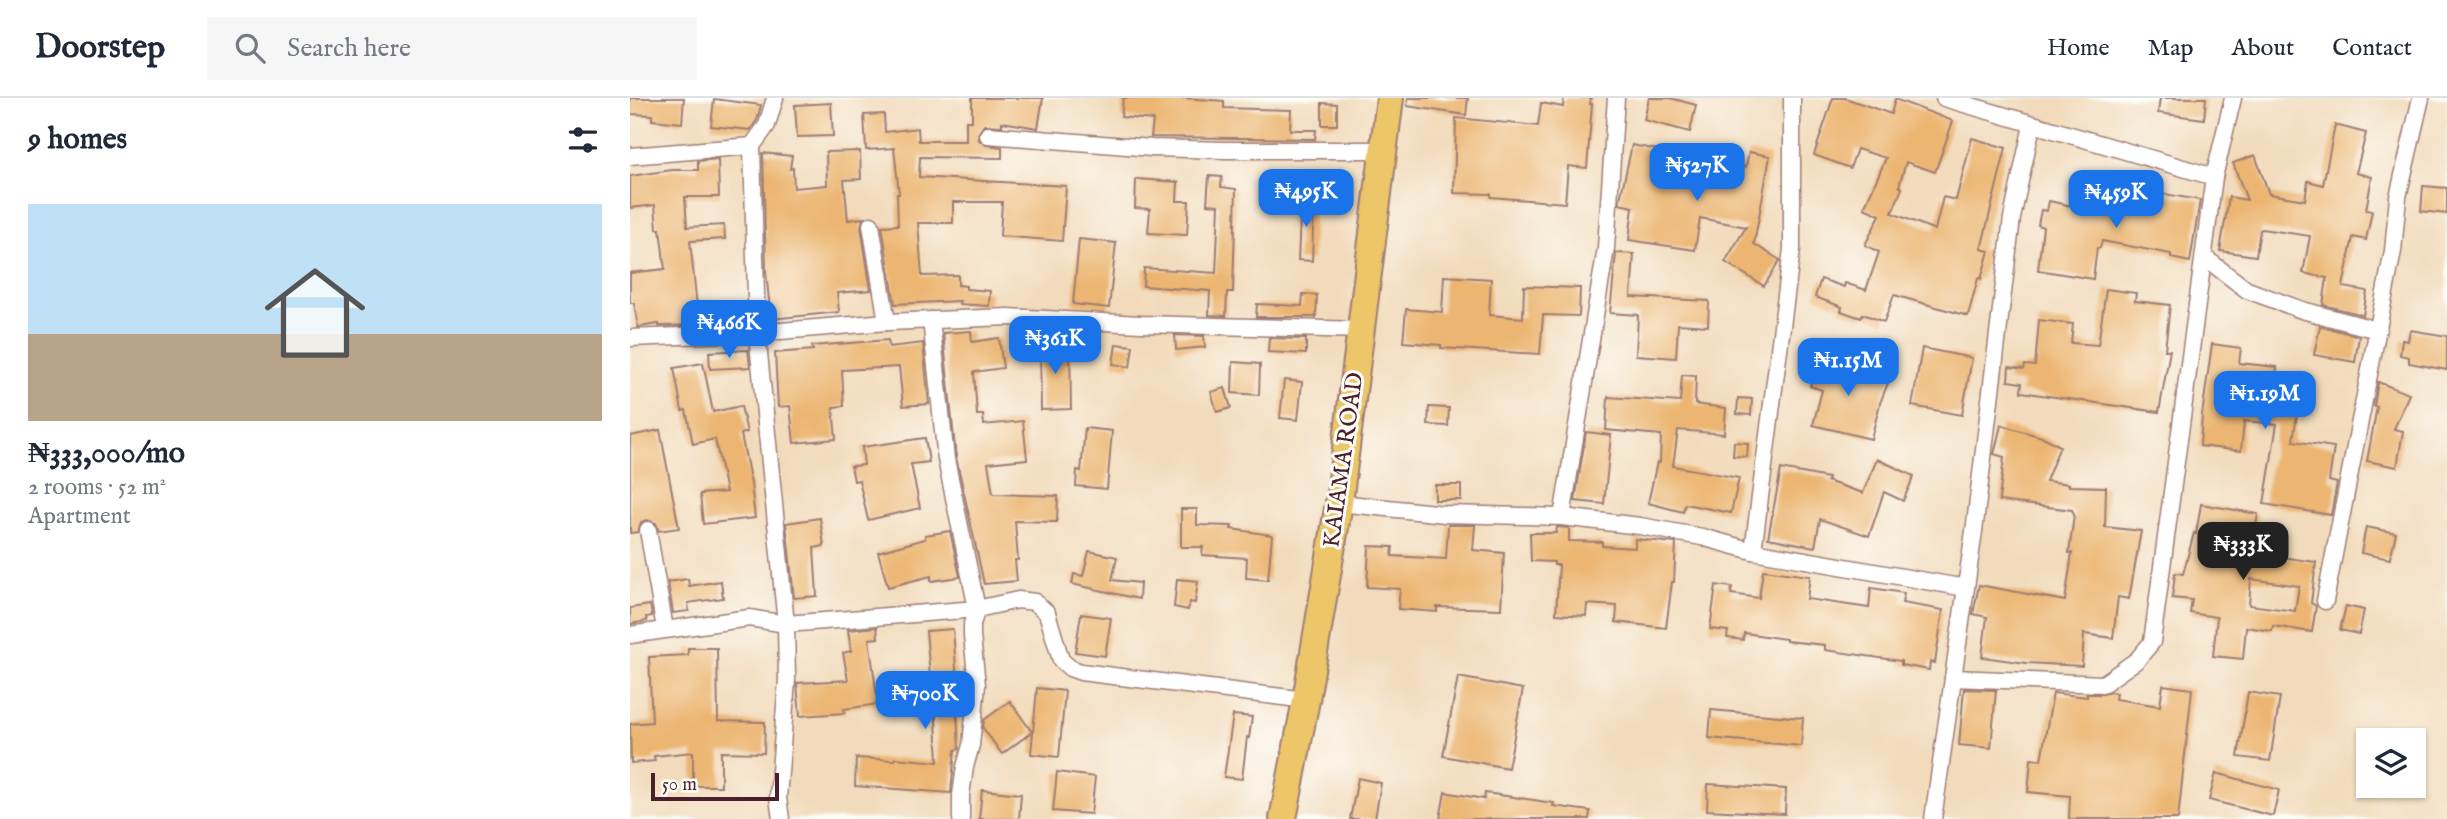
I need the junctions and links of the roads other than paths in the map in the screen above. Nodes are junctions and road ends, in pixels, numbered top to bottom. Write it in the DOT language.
graph roads {
  1 [pos="775,98"];
  2 [pos="1390,98"];
  3 [pos="1616,98"];
  4 [pos="1792,98"];
  5 [pos="1944,98"];
  6 [pos="2233,98"];
  7 [pos="2421,98"];
  8 [pos="1962,101"];
  9 [pos="2032,125"];
  10 [pos="988,135"];
  11 [pos="752,146"];
  12 [pos="1384,150"];
  13 [pos="630,156"];
  14 [pos="2214,177"];
  15 [pos="871,225"];
  16 [pos="2204,257"];
  17 [pos="931,320"];
  18 [pos="887,322"];
  19 [pos="1361,330"];
  20 [pos="2377,330"];
  21 [pos="757,333"];
  22 [pos="630,338"];
  23 [pos="1339,503"];
  24 [pos="1562,517"];
  25 [pos="648,530"];
  26 [pos="1753,551"];
  27 [pos="1966,588"];
  28 [pos="2325,601"];
  29 [pos="977,609"];
  30 [pos="786,624"];
  31 [pos="665,629"];
  32 [pos="630,635"];
  33 [pos="1953,677"];
  34 [pos="1306,700"];
  35 [pos="781,819"];
  36 [pos="961,819"];
  37 [pos="1283,819"];
  38 [pos="1933,819"];
  1 -- 11 [label="street"];
  2 -- 12 [label="highway, KAIAMA ROAD"];
  3 -- 24 [label="street"];
  4 -- 26 [label="street"];
  5 -- 8 [label="street"];
  6 -- 14 [label="street"];
  7 -- 20 [label="street"];
  8 -- 9 [label="street"];
  9 -- 14 [label="street"];
  9 -- 27 [label="street"];
  10 -- 12 [label="street"];
  11 -- 13 [label="street"];
  11 -- 21 [label="street"];
  12 -- 19 [label="highway, KAIAMA ROAD"];
  14 -- 16 [label="street"];
  15 -- 18 [label="street"];
  16 -- 20 [label="street"];
  16 -- 33 [label="street"];
  17 -- 18 [label="street"];
  17 -- 19 [label="street"];
  17 -- 29 [label="street"];
  18 -- 21 [label="street"];
  19 -- 23 [label="highway, KAIAMA ROAD"];
  20 -- 28 [label="street"];
  21 -- 22 [label="street"];
  21 -- 30 [label="street"];
  23 -- 24 [label="street"];
  23 -- 34 [label="highway, KAIAMA ROAD"];
  24 -- 26 [label="street"];
  25 -- 31 [label="street"];
  26 -- 27 [label="street"];
  27 -- 33 [label="street"];
  29 -- 30 [label="street"];
  29 -- 34 [label="street"];
  29 -- 36 [label="street"];
  30 -- 31 [label="street"];
  30 -- 35 [label="street"];
  31 -- 32 [label="street"];
  33 -- 38 [label="street"];
  34 -- 37 [label="highway, KAIAMA ROAD"];
}
